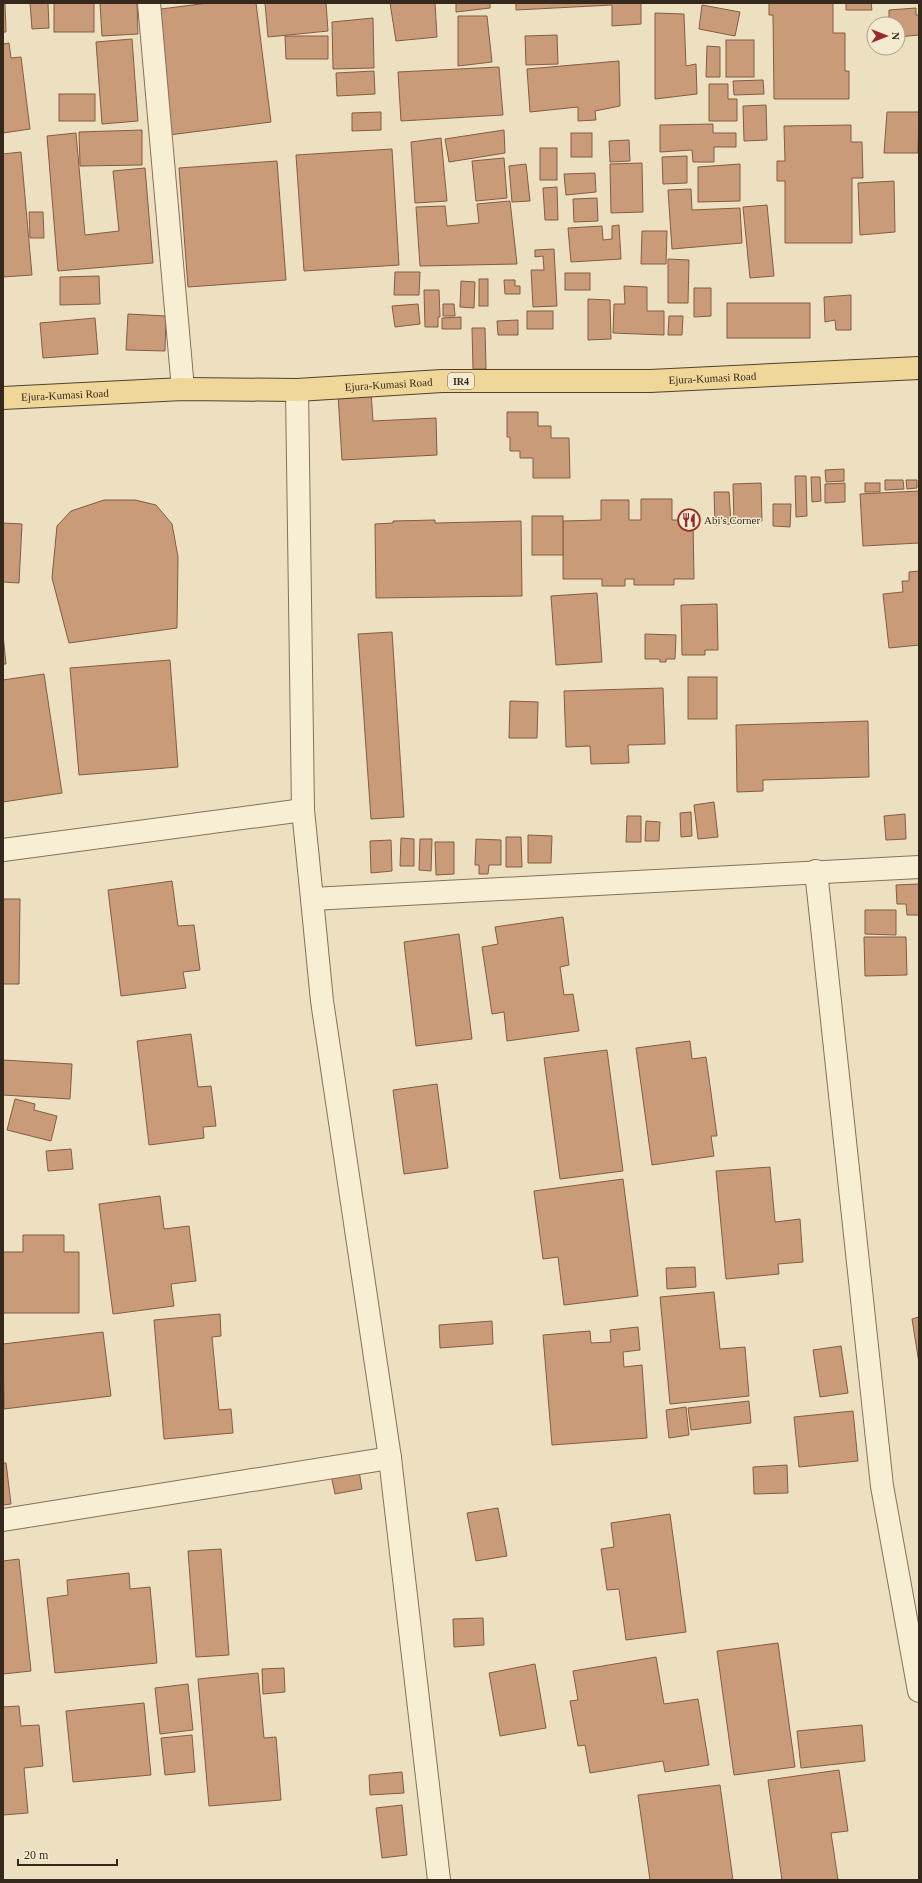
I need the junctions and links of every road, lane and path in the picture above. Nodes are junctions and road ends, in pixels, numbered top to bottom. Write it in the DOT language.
graph roads {
  1 [pos="149,3"];
  2 [pos="919,368"];
  3 [pos="183,389"];
  4 [pos="297,390"];
  5 [pos="3,398"];
  6 [pos="304,810"];
  7 [pos="3,850"];
  8 [pos="919,867"];
  9 [pos="816,871"];
  10 [pos="312,899"];
  11 [pos="390,1458"];
  12 [pos="3,1520"];
  13 [pos="919,1691"];
  14 [pos="439,1880"];
  1 -- 3 [label="street"];
  2 -- 4 [label="main road, Ejura-Kumasi Road / IR4"];
  3 -- 4 [label="main road, Ejura-Kumasi Road / IR4"];
  3 -- 5 [label="main road, Ejura-Kumasi Road / IR4"];
  4 -- 6 [label="street"];
  6 -- 7 [label="street"];
  6 -- 10 [label="street"];
  8 -- 9 [label="street"];
  9 -- 10 [label="street"];
  9 -- 13 [label="street"];
  10 -- 11 [label="street"];
  11 -- 12 [label="street"];
  11 -- 14 [label="street"];
}
